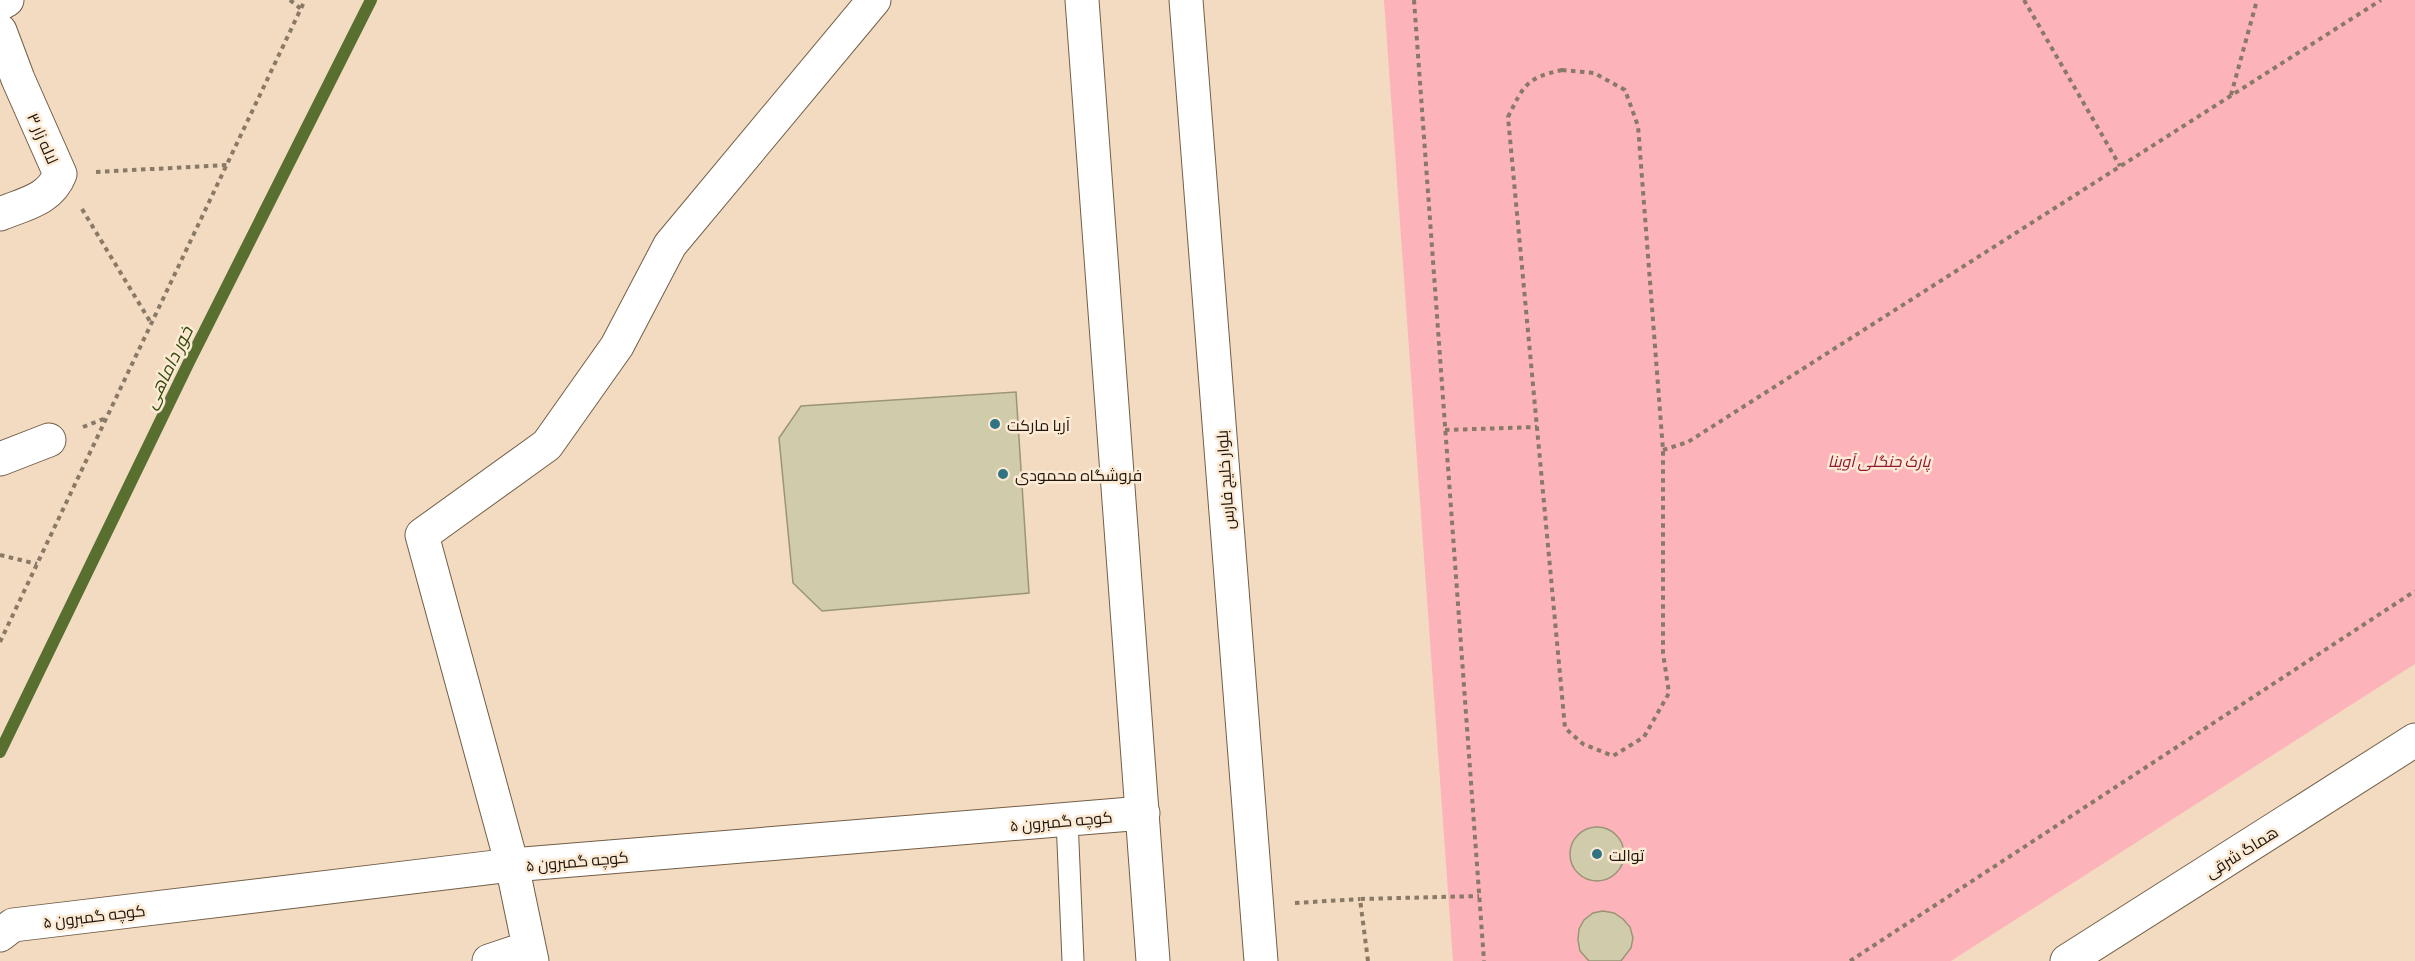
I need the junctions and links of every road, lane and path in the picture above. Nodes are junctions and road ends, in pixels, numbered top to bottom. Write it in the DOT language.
graph roads {
  1 [pos="7,0"];
  2 [pos="290,0"];
  3 [pos="305,0"];
  4 [pos="874,0"];
  5 [pos="1082,0"];
  6 [pos="1186,0"];
  7 [pos="1414,0"];
  8 [pos="2024,0"];
  9 [pos="2257,0"];
  10 [pos="2381,0"];
  11 [pos="0,3"];
  12 [pos="301,9"];
  13 [pos="0,31"];
  14 [pos="2231,96"];
  15 [pos="227,165"];
  16 [pos="2120,166"];
  17 [pos="60,174"];
  18 [pos="0,214"];
  19 [pos="152,323"];
  20 [pos="1537,427"];
  21 [pos="1445,430"];
  22 [pos="49,440"];
  23 [pos="1663,450"];
  24 [pos="0,459"];
  25 [pos="0,555"];
  26 [pos="37,564"];
  27 [pos="2415,591"];
  28 [pos="0,642"];
  29 [pos="2415,740"];
  30 [pos="1143,813"];
  31 [pos="1067,819"];
  32 [pos="512,865"];
  33 [pos="1479,896"];
  34 [pos="1360,899"];
  35 [pos="1256,905"];
  36 [pos="6,930"];
  37 [pos="530,954"];
  38 [pos="489,961"];
  39 [pos="1073,961"];
  40 [pos="1153,961"];
  41 [pos="1261,961"];
  42 [pos="1368,961"];
  43 [pos="1484,961"];
  44 [pos="1850,961"];
  45 [pos="2067,961"];
  1 -- 11 [label="street"];
  2 -- 12 [label="path"];
  3 -- 12 [label="path"];
  4 -- 32 [label="street"];
  5 -- 30 [label="street"];
  6 -- 35 [label="street, بلوار خلیج فارس"];
  7 -- 21 [label="path"];
  8 -- 16 [label="path"];
  9 -- 14 [label="path"];
  10 -- 14 [label="path"];
  12 -- 15 [label="path"];
  13 -- 17 [label="street, لاله زار ۳"];
  14 -- 16 [label="path"];
  15 -- 17 [label="path"];
  15 -- 19 [label="path"];
  16 -- 23 [label="path"];
  17 -- 18 [label="street, لاله زار ۳"];
  17 -- 19 [label="path"];
  19 -- 26 [label="path"];
  20 -- 21 [label="path"];
  20 -- 23 [label="path"];
  20 -- 23 [label="path"];
  21 -- 33 [label="path"];
  22 -- 24 [label="street"];
  25 -- 26 [label="path"];
  26 -- 28 [label="path"];
  27 -- 44 [label="path"];
  29 -- 45 [label="street, هماگ شرقی"];
  30 -- 31 [label="street, کوچه گمبرون ۵"];
  30 -- 40 [label="street"];
  31 -- 32 [label="street, کوچه گمبرون ۵"];
  31 -- 39 [label="lane"];
  32 -- 36 [label="street, کوچه گمبرون ۵"];
  32 -- 37 [label="street"];
  33 -- 34 [label="path"];
  33 -- 43 [label="path"];
  34 -- 35 [label="path"];
  34 -- 42 [label="path"];
  35 -- 41 [label="street, بلوار خلیج فارس"];
  37 -- 38 [label="street"];
}
